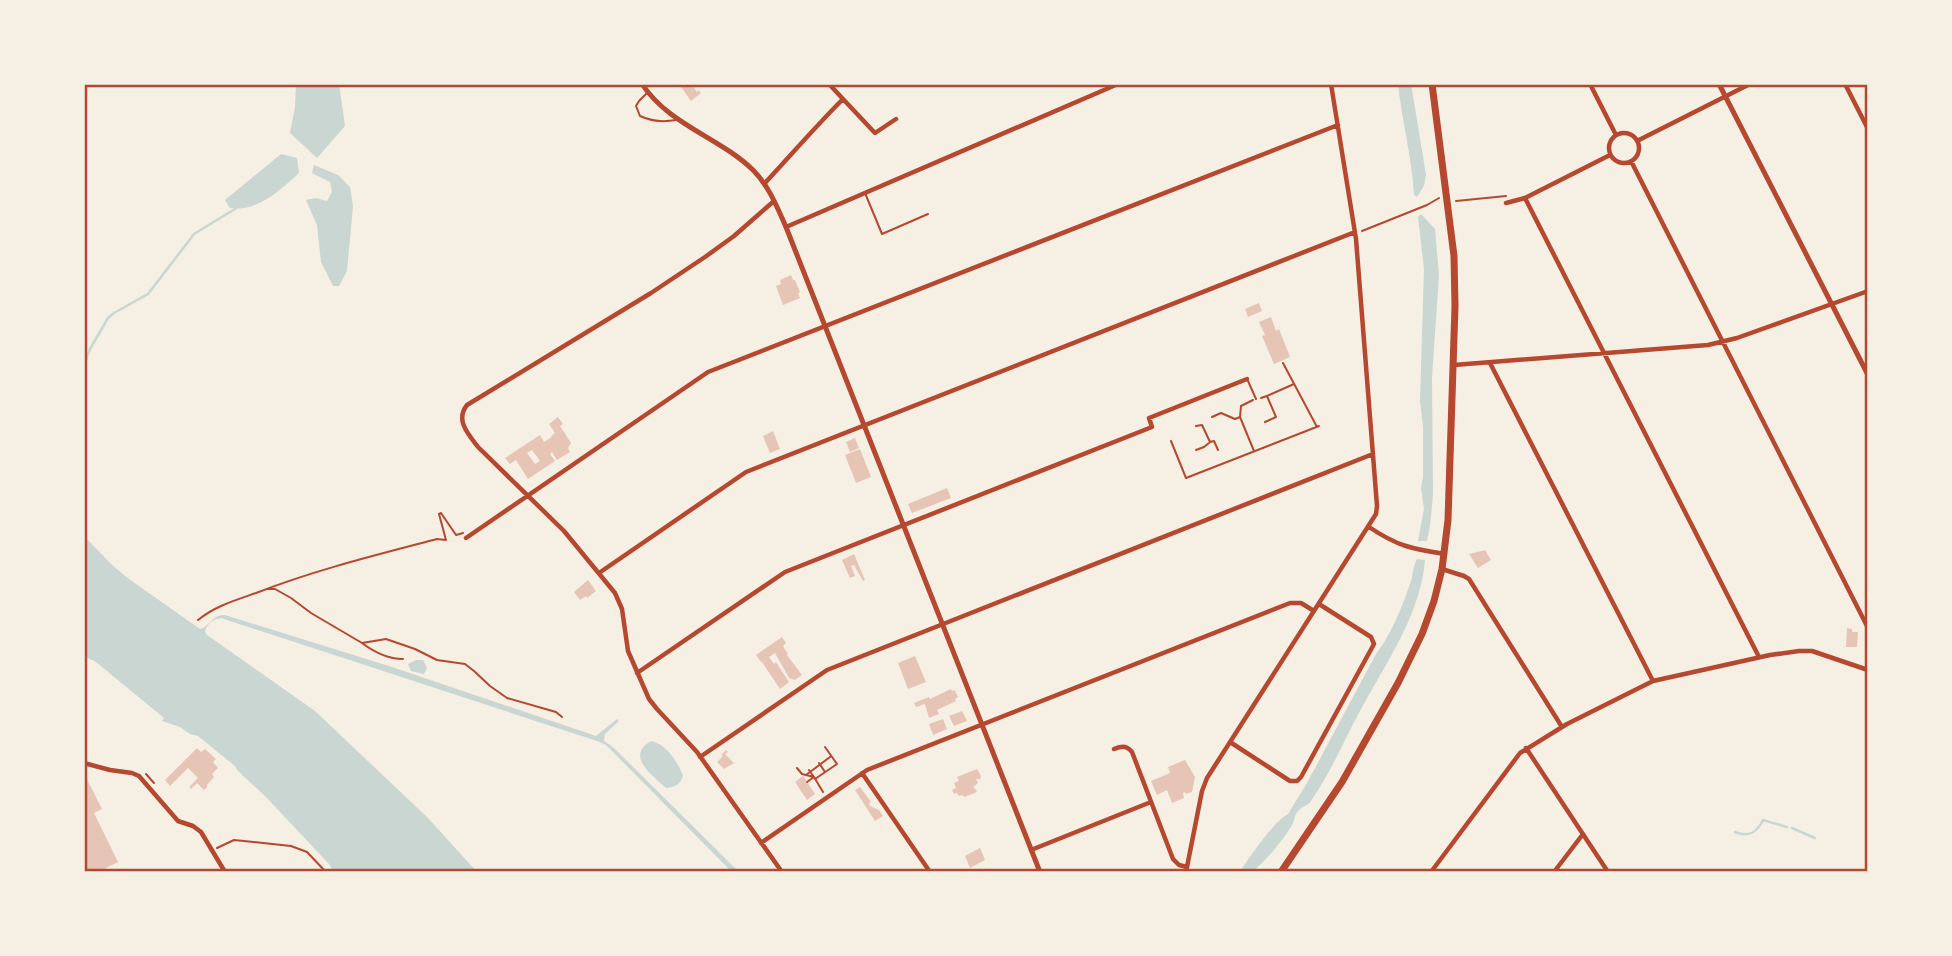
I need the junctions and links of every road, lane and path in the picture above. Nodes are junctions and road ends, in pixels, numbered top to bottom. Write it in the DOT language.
graph roads {
  1 [pos="642,84"];
  2 [pos="829,84"];
  3 [pos="1118,84"];
  4 [pos="1331,84"];
  5 [pos="1432,84"];
  6 [pos="1590,84"];
  7 [pos="1719,84"];
  8 [pos="1750,84"];
  9 [pos="1845,84"];
  10 [pos="648,93"];
  11 [pos="1725,96"];
  12 [pos="843,99"];
  13 [pos="677,119"];
  14 [pos="896,119"];
  15 [pos="1338,125"];
  16 [pos="1868,129"];
  17 [pos="1616,135"];
  18 [pos="1637,141"];
  19 [pos="1610,155"];
  20 [pos="1631,161"];
  21 [pos="765,183"];
  22 [pos="865,192"];
  23 [pos="1439,193"];
  24 [pos="1510,196"];
  25 [pos="1525,198"];
  26 [pos="774,201"];
  27 [pos="1455,201"];
  28 [pos="1506,202"];
  29 [pos="929,214"];
  30 [pos="786,227"];
  31 [pos="1358,232"];
  32 [pos="1868,291"];
  33 [pos="1832,304"];
  34 [pos="825,326"];
  35 [pos="1723,342"];
  36 [pos="1605,354"];
  37 [pos="1283,363"];
  38 [pos="1490,363"];
  39 [pos="1453,366"];
  40 [pos="1868,375"];
  41 [pos="1247,379"];
  42 [pos="1294,384"];
  43 [pos="1267,396"];
  44 [pos="1256,399"];
  45 [pos="1212,417"];
  46 [pos="1240,417"];
  47 [pos="1265,422"];
  48 [pos="864,426"];
  49 [pos="1196,426"];
  50 [pos="1171,441"];
  51 [pos="1210,442"];
  52 [pos="1196,450"];
  53 [pos="1218,450"];
  54 [pos="1255,452"];
  55 [pos="1373,454"];
  56 [pos="528,495"];
  57 [pos="903,525"];
  58 [pos="1369,527"];
  59 [pos="456,535"];
  60 [pos="466,538"];
  61 [pos="1445,554"];
  62 [pos="1442,569"];
  63 [pos="599,573"];
  64 [pos="267,589"];
  65 [pos="1319,604"];
  66 [pos="1314,611"];
  67 [pos="198,620"];
  68 [pos="943,624"];
  69 [pos="1868,628"];
  70 [pos="362,643"];
  71 [pos="1759,657"];
  72 [pos="403,659"];
  73 [pos="1868,670"];
  74 [pos="637,673"];
  75 [pos="1653,681"];
  76 [pos="562,717"];
  77 [pos="982,724"];
  78 [pos="1562,727"];
  79 [pos="1230,742"];
  80 [pos="825,747"];
  81 [pos="1526,748"];
  82 [pos="1114,749"];
  83 [pos="831,756"];
  84 [pos="700,757"];
  85 [pos="84,763"];
  86 [pos="819,764"];
  87 [pos="797,768"];
  88 [pos="809,771"];
  89 [pos="825,772"];
  90 [pos="862,773"];
  91 [pos="806,775"];
  92 [pos="815,778"];
  93 [pos="807,782"];
  94 [pos="827,797"];
  95 [pos="1151,802"];
  96 [pos="1583,834"];
  97 [pos="761,843"];
  98 [pos="215,847"];
  99 [pos="1031,850"];
  100 [pos="1187,870"];
  101 [pos="225,872"];
  102 [pos="326,872"];
  103 [pos="782,872"];
  104 [pos="930,872"];
  105 [pos="1040,872"];
  106 [pos="1281,872"];
  107 [pos="1431,872"];
  108 [pos="1554,872"];
  109 [pos="1608,872"];
  1 -- 10 [label="street"];
  2 -- 12 [label="street"];
  3 -- 22 [label="street"];
  4 -- 15 [label="street"];
  5 -- 39 [label="highway"];
  6 -- 17 [label="street"];
  7 -- 11 [label="street"];
  8 -- 11 [label="street"];
  9 -- 16 [label="street"];
  10 -- 13 [label="street"];
  10 -- 13 [label="lane"];
  11 -- 18 [label="street"];
  11 -- 33 [label="street"];
  12 -- 14 [label="street"];
  12 -- 21 [label="street"];
  13 -- 21 [label="street"];
  15 -- 31 [label="street"];
  15 -- 34 [label="street"];
  17 -- 18 [label="street"];
  17 -- 19 [label="street"];
  18 -- 20 [label="street"];
  19 -- 20 [label="street"];
  19 -- 25 [label="street"];
  20 -- 35 [label="street"];
  21 -- 26 [label="street"];
  22 -- 29 [label="lane"];
  22 -- 30 [label="street"];
  23 -- 31 [label="path"];
  24 -- 27 [label="path"];
  25 -- 28 [label="street"];
  25 -- 36 [label="street"];
  26 -- 30 [label="street"];
  26 -- 56 [label="street"];
  30 -- 34 [label="street"];
  31 -- 48 [label="street"];
  31 -- 55 [label="street"];
  32 -- 33 [label="street"];
  33 -- 35 [label="street"];
  33 -- 40 [label="street"];
  34 -- 48 [label="street"];
  34 -- 56 [label="street"];
  35 -- 36 [label="street"];
  35 -- 69 [label="street"];
  36 -- 38 [label="street"];
  36 -- 71 [label="street"];
  37 -- 42 [label="path"];
  38 -- 39 [label="street"];
  38 -- 75 [label="street"];
  39 -- 61 [label="highway"];
  41 -- 44 [label="lane"];
  41 -- 57 [label="street"];
  42 -- 43 [label="path"];
  42 -- 54 [label="path"];
  43 -- 44 [label="path"];
  43 -- 47 [label="path"];
  44 -- 46 [label="path"];
  45 -- 46 [label="path"];
  46 -- 54 [label="path"];
  48 -- 57 [label="street"];
  48 -- 63 [label="street"];
  49 -- 51 [label="path"];
  50 -- 54 [label="path"];
  51 -- 52 [label="path"];
  51 -- 53 [label="path"];
  55 -- 58 [label="street"];
  55 -- 68 [label="street"];
  56 -- 60 [label="street"];
  56 -- 63 [label="street"];
  57 -- 68 [label="street"];
  57 -- 74 [label="street"];
  58 -- 61 [label="street"];
  58 -- 65 [label="street"];
  59 -- 64 [label="path"];
  61 -- 62 [label="highway"];
  62 -- 78 [label="street"];
  62 -- 106 [label="highway"];
  63 -- 74 [label="street"];
  64 -- 67 [label="path"];
  64 -- 70 [label="path"];
  65 -- 66 [label="street"];
  65 -- 79 [label="street"];
  66 -- 77 [label="street"];
  66 -- 79 [label="street"];
  68 -- 77 [label="street"];
  68 -- 84 [label="street"];
  70 -- 72 [label="path"];
  70 -- 76 [label="path"];
  71 -- 73 [label="street"];
  71 -- 75 [label="street"];
  74 -- 84 [label="street"];
  75 -- 78 [label="street"];
  77 -- 90 [label="street"];
  77 -- 99 [label="street"];
  78 -- 81 [label="street"];
  79 -- 100 [label="street"];
  80 -- 83 [label="path"];
  81 -- 96 [label="street"];
  81 -- 107 [label="street"];
  82 -- 95 [label="street"];
  83 -- 86 [label="path"];
  83 -- 89 [label="path"];
  84 -- 97 [label="street"];
  85 -- 101 [label="street"];
  86 -- 88 [label="path"];
  86 -- 89 [label="path"];
  87 -- 91 [label="path"];
  88 -- 91 [label="path"];
  88 -- 92 [label="path"];
  89 -- 92 [label="path"];
  90 -- 94 [label="street"];
  90 -- 104 [label="street"];
  91 -- 92 [label="path"];
  92 -- 93 [label="path"];
  92 -- 94 [label="path"];
  94 -- 97 [label="street"];
  95 -- 99 [label="street"];
  95 -- 100 [label="street"];
  96 -- 108 [label="street"];
  96 -- 109 [label="street"];
  97 -- 103 [label="street"];
  98 -- 102 [label="path"];
  99 -- 105 [label="street"];
}
